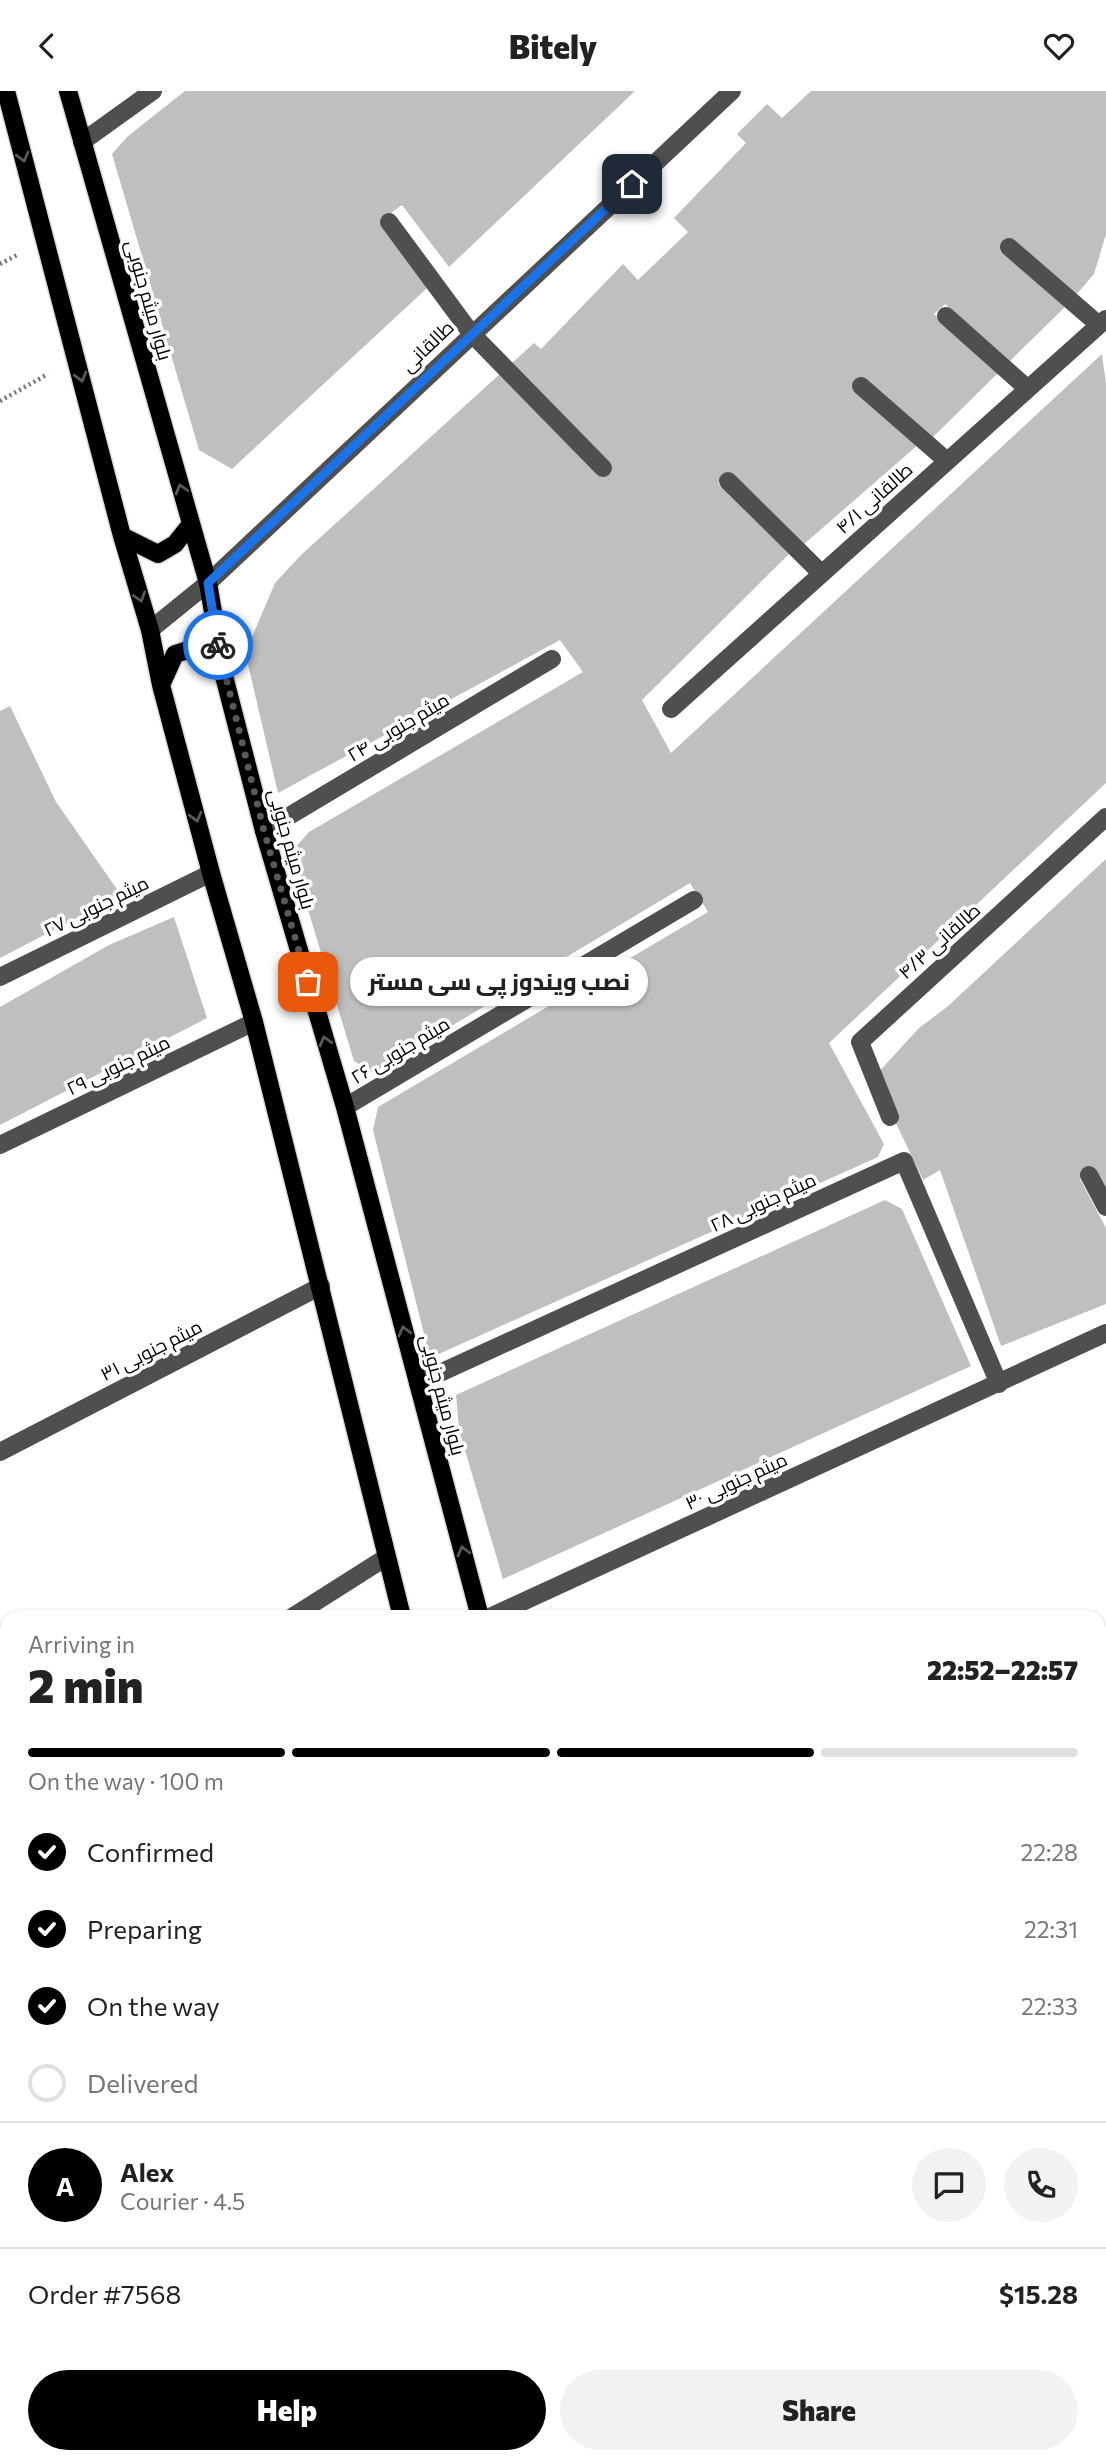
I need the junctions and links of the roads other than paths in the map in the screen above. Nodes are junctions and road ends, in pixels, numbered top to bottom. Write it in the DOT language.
graph roads {
  1 [pos="6,91"];
  2 [pos="68,91"];
  3 [pos="153,91"];
  4 [pos="732,91"];
  5 [pos="82,142"];
  6 [pos="389,222"];
  7 [pos="1009,247"];
  8 [pos="946,316"];
  9 [pos="1102,322"];
  10 [pos="471,333"];
  11 [pos="861,386"];
  12 [pos="1027,389"];
  13 [pos="947,461"];
  14 [pos="603,468"];
  15 [pos="728,481"];
  16 [pos="191,524"];
  17 [pos="122,535"];
  18 [pos="822,574"];
  19 [pos="208,583"];
  20 [pos="150,629"];
  21 [pos="552,659"];
  22 [pos="224,676"];
  23 [pos="161,685"];
  24 [pos="671,709"];
  25 [pos="1106,817"];
  26 [pos="264,831"];
  27 [pos="211,873"];
  28 [pos="694,900"];
  29 [pos="0,977"];
  30 [pos="254,1022"];
  31 [pos="345,1107"];
  32 [pos="890,1117"];
  33 [pos="0,1146"];
  34 [pos="1089,1175"];
  35 [pos="1106,1207"];
  36 [pos="321,1286"];
  37 [pos="1106,1333"];
  38 [pos="418,1383"];
  39 [pos="999,1384"];
  40 [pos="0,1452"];
  41 [pos="385,1558"];
  42 [pos="303,1610"];
  43 [pos="400,1610"];
  44 [pos="478,1610"];
  45 [pos="505,1610"];
  1 -- 17 [label="main road, one-way"];
  2 -- 5 [label="main road, بلوار میثم جنوبی"];
  3 -- 5 [label="street"];
  4 -- 10 [label="street, طالقانی"];
  16 -- 5 [label="main road, بلوار میثم جنوبی, one-way"];
  6 -- 10 [label="street"];
  7 -- 9 [label="street"];
  8 -- 12 [label="street"];
  9 -- 12 [label="street, طالقانی ۴/۱"];
  10 -- 14 [label="street"];
  10 -- 19 [label="street, طالقانی"];
  11 -- 13 [label="street"];
  12 -- 13 [label="street, طالقانی ۴/۱"];
  13 -- 18 [label="street, طالقانی ۴/۱"];
  15 -- 18 [label="street"];
  16 -- 17 [label="main road"];
  16 -- 19 [label="main road, بلوار میثم جنوبی"];
  17 -- 20 [label="main road, one-way"];
  18 -- 24 [label="street, طالقانی ۴/۱"];
  19 -- 20 [label="street, طالقانی"];
  19 -- 22 [label="main road, بلوار میثم جنوبی"];
  20 -- 23 [label="main road"];
  21 -- 26 [label="street, میثم جنوبی ۲۴"];
  22 -- 23 [label="main road"];
  22 -- 26 [label="main road, بلوار میثم جنوبی"];
  23 -- 27 [label="main road, one-way"];
  25 -- 32 [label="street, طالقانی ۴/۳"];
  31 -- 26 [label="main road, بلوار میثم جنوبی, one-way"];
  27 -- 29 [label="street, میثم جنوبی ۲۷"];
  27 -- 30 [label="main road"];
  28 -- 31 [label="street, میثم جنوبی ۲۶"];
  30 -- 33 [label="street, میثم جنوبی ۲۹"];
  30 -- 36 [label="main road"];
  38 -- 31 [label="main road, بلوار میثم جنوبی, one-way"];
  34 -- 35 [label="street"];
  36 -- 40 [label="street, میثم جنوبی ۳۱"];
  36 -- 41 [label="main road"];
  37 -- 39 [label="street, میثم جنوبی ۳۰"];
  38 -- 39 [label="street, میثم جنوبی ۲۸"];
  44 -- 38 [label="main road, بلوار میثم جنوبی, one-way"];
  39 -- 45 [label="street, میثم جنوبی ۳۰"];
  41 -- 42 [label="street"];
  41 -- 43 [label="main road"];
}
